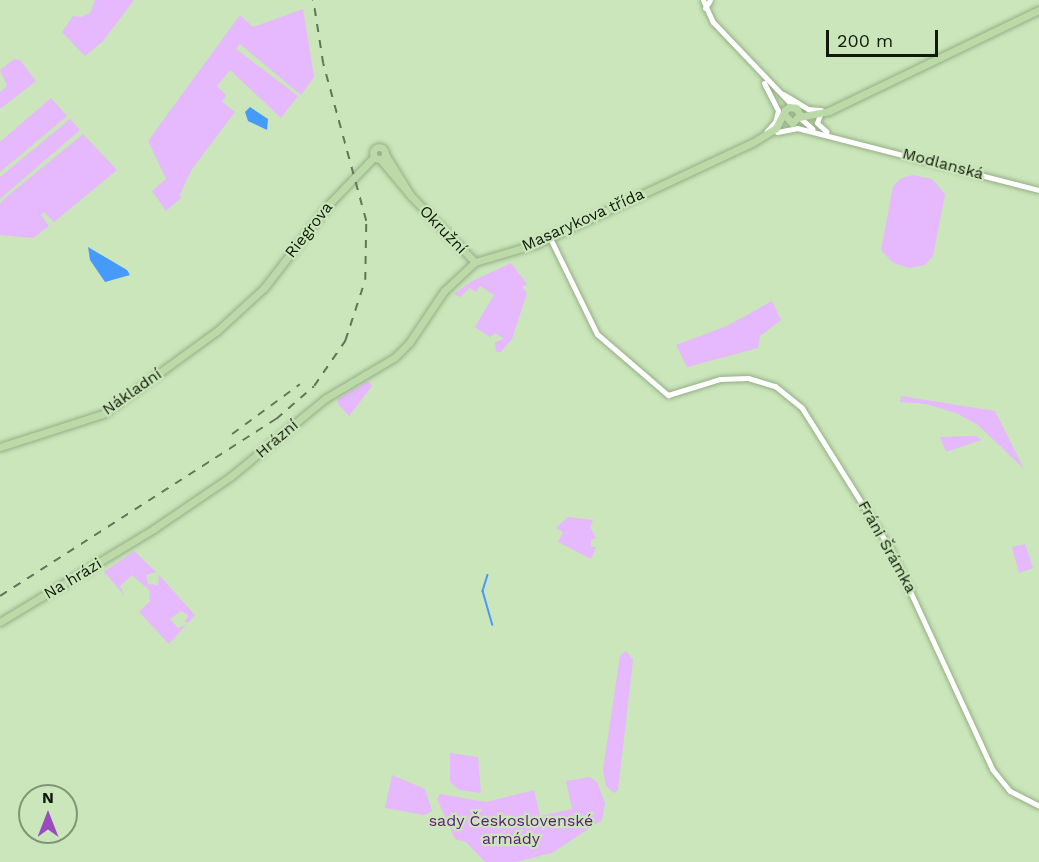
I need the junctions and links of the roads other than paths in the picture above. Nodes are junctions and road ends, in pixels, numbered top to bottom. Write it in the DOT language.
graph roads {
  1 [pos="703,0"];
  2 [pos="710,0"];
  3 [pos="705,8"];
  4 [pos="1039,10"];
  5 [pos="760,76"];
  6 [pos="796,108"];
  7 [pos="820,112"];
  8 [pos="784,113"];
  9 [pos="799,117"];
  10 [pos="791,123"];
  11 [pos="777,132"];
  12 [pos="817,132"];
  13 [pos="828,132"];
  14 [pos="846,139"];
  15 [pos="752,143"];
  16 [pos="380,157"];
  17 [pos="361,170"];
  18 [pos="398,181"];
  19 [pos="1039,190"];
  20 [pos="411,196"];
  21 [pos="550,238"];
  22 [pos="475,262"];
  23 [pos="247,306"];
  24 [pos="409,343"];
  25 [pos="0,447"];
  26 [pos="145,535"];
  27 [pos="0,622"];
  28 [pos="1039,806"];
  1 -- 3 [label="street"];
  2 -- 3 [label="street"];
  3 -- 5 [label="street"];
  4 -- 7 [label="main road"];
  5 -- 6 [label="street"];
  5 -- 7 [label="street"];
  5 -- 8 [label="street"];
  5 -- 15 [label="street"];
  6 -- 7 [label="main road"];
  6 -- 8 [label="main road, Masarykova třída"];
  6 -- 9 [label="main road"];
  7 -- 9 [label="main road"];
  7 -- 13 [label="street"];
  8 -- 10 [label="main road"];
  8 -- 15 [label="main road, Masarykova třída"];
  9 -- 10 [label="main road, Masarykova třída"];
  9 -- 13 [label="street"];
  10 -- 11 [label="main road, Masarykova třída"];
  10 -- 12 [label="street"];
  11 -- 12 [label="street"];
  11 -- 15 [label="main road, Masarykova třída"];
  12 -- 14 [label="street"];
  13 -- 14 [label="street"];
  14 -- 19 [label="street, Modlanská"];
  15 -- 21 [label="main road, Masarykova třída"];
  16 -- 17 [label="main road, Riegrova"];
  16 -- 18 [label="main road, Okružní"];
  16 -- 20 [label="main road, Okružní"];
  17 -- 18 [label="main road"];
  17 -- 23 [label="main road, Riegrova"];
  18 -- 20 [label="main road, Okružní"];
  20 -- 22 [label="main road, Okružní"];
  21 -- 22 [label="main road, Masarykova třída"];
  21 -- 28 [label="street, Fráni Šrámka"];
  22 -- 24 [label="main road, Masarykova třída"];
  23 -- 25 [label="main road, Nákladní"];
  24 -- 26 [label="main road, Hrázní"];
  26 -- 27 [label="main road, Na hrázi"];
}
